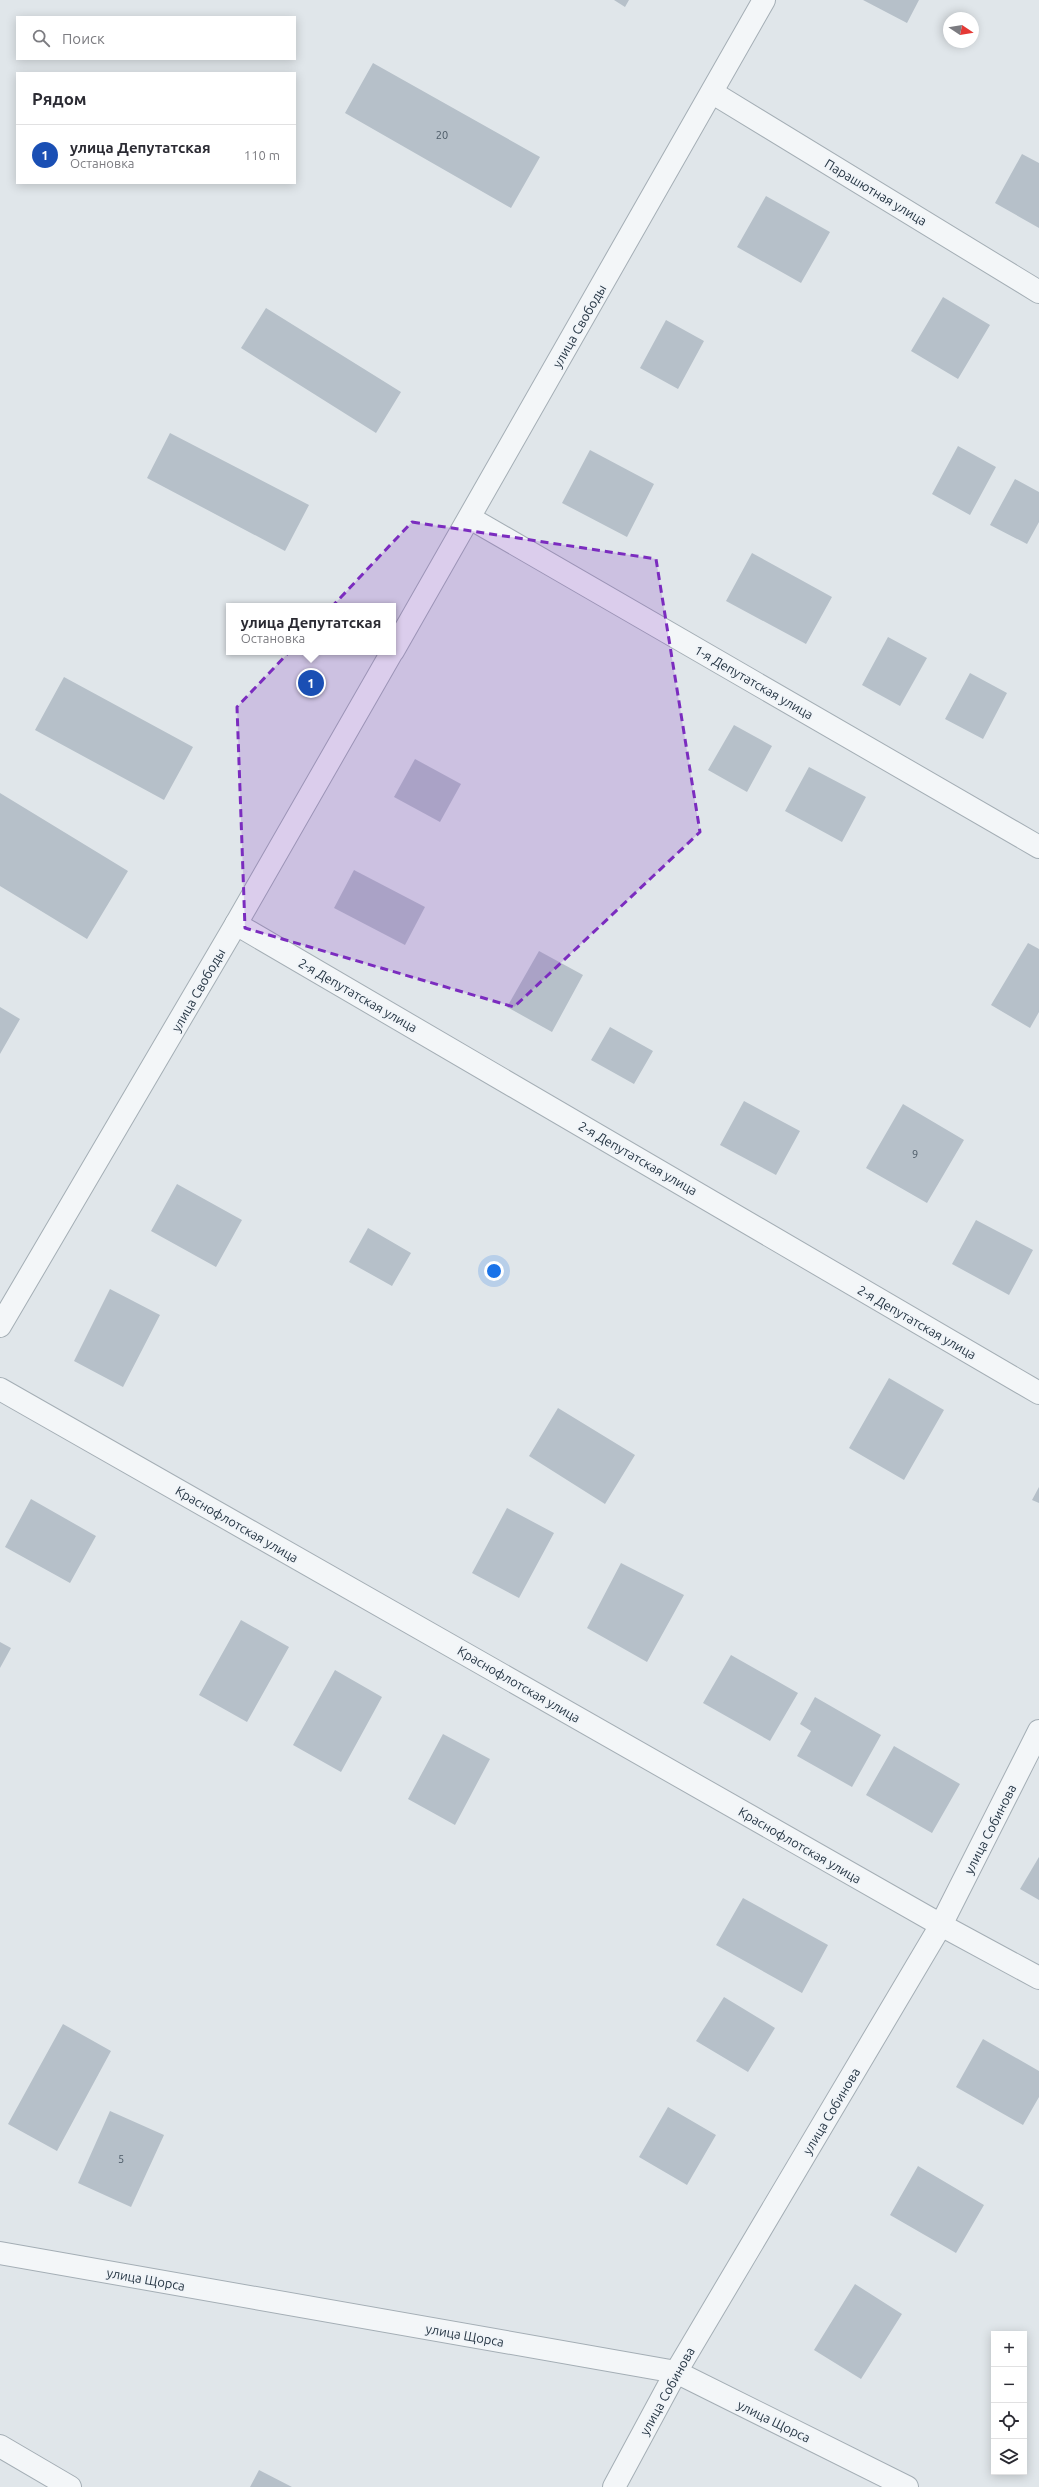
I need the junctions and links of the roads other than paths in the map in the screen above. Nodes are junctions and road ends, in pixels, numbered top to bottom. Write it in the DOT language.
graph roads {
  1 [pos="764,0"];
  2 [pos="713,93"];
  3 [pos="1039,292"];
  4 [pos="470,518"];
  5 [pos="396,647"];
  6 [pos="391,655"];
  7 [pos="1039,847"];
  8 [pos="236,924"];
  9 [pos="0,1326"];
  10 [pos="0,1389"];
  11 [pos="1039,1393"];
  12 [pos="1039,1730"];
  13 [pos="941,1925"];
  14 [pos="1039,1978"];
  15 [pos="0,2253"];
  16 [pos="676,2372"];
  17 [pos="0,2446"];
  18 [pos="70,2487"];
  19 [pos="614,2487"];
  20 [pos="907,2487"];
  1 -- 2 [label="street, улица Свободы"];
  2 -- 3 [label="street, Парашютная улица"];
  2 -- 4 [label="street, улица Свободы"];
  4 -- 5 [label="street, улица Свободы"];
  4 -- 7 [label="street, 1-я Депутатская улица"];
  6 -- 8 [label="street, улица Свободы"];
  8 -- 9 [label="street, улица Свободы"];
  8 -- 11 [label="street, 2-я Депутатская улица"];
  10 -- 13 [label="street, Краснофлотская улица"];
  12 -- 13 [label="street, улица Собинова"];
  13 -- 14 [label="street, Краснофлотская улица"];
  13 -- 16 [label="street, улица Собинова"];
  15 -- 16 [label="street, улица Щорса"];
  16 -- 19 [label="street, улица Собинова"];
  16 -- 20 [label="street, улица Щорса"];
  17 -- 18 [label="street"];
}
